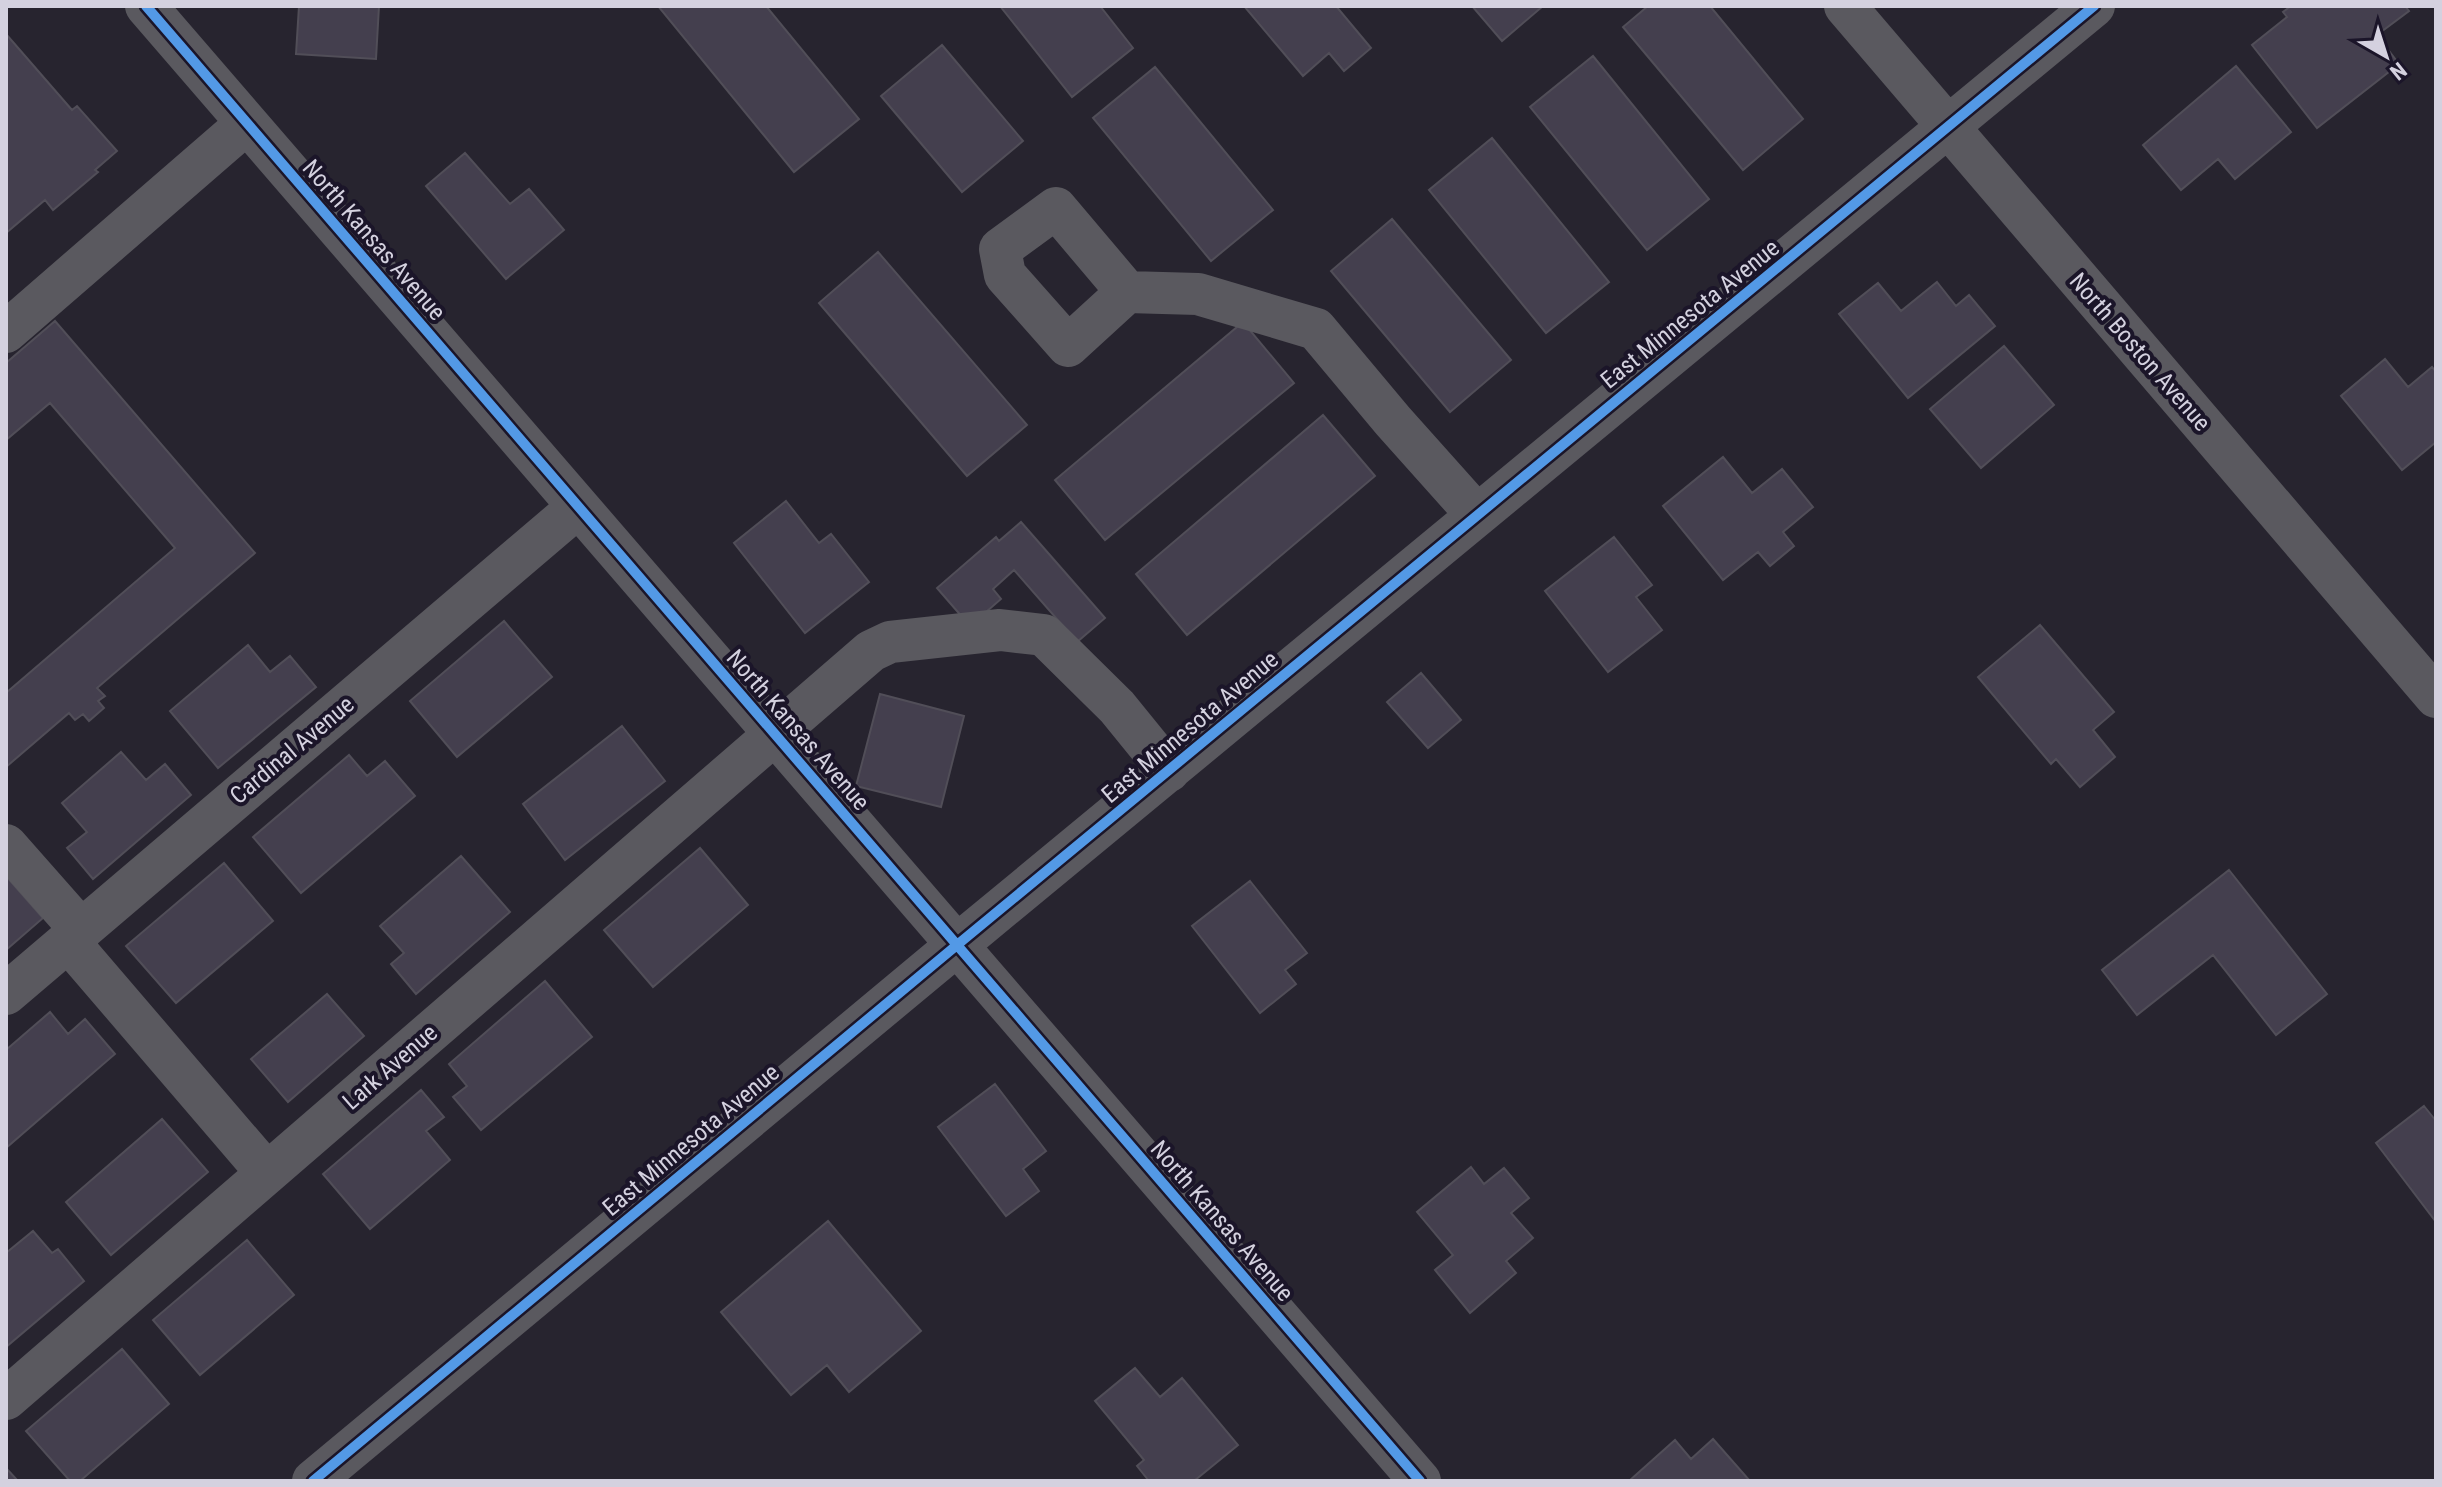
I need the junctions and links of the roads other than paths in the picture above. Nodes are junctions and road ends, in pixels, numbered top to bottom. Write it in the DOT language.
graph roads {
  1 [pos="146,6"];
  2 [pos="1845,6"];
  3 [pos="2094,6"];
  4 [pos="247,123"];
  5 [pos="1948,127"];
  6 [pos="1127,292"];
  7 [pos="6,332"];
  8 [pos="578,507"];
  9 [pos="1477,515"];
  10 [pos="2436,697"];
  11 [pos="775,734"];
  12 [pos="1169,771"];
  13 [pos="6,845"];
  14 [pos="74,936"];
  15 [pos="957,945"];
  16 [pos="6,994"];
  17 [pos="267,1173"];
  18 [pos="6,1399"];
  19 [pos="313,1481"];
  20 [pos="1420,1481"];
  1 -- 4 [label="street, North Kansas Avenue"];
  2 -- 5 [label="street, North Boston Avenue"];
  3 -- 5 [label="street, East Minnesota Avenue"];
  4 -- 7 [label="street"];
  4 -- 8 [label="street, North Kansas Avenue"];
  5 -- 9 [label="street, East Minnesota Avenue"];
  5 -- 10 [label="street, North Boston Avenue"];
  6 -- 9 [label="street"];
  8 -- 11 [label="street, North Kansas Avenue"];
  8 -- 14 [label="street, Cardinal Avenue"];
  9 -- 12 [label="street, East Minnesota Avenue"];
  11 -- 12 [label="street, Lark Avenue"];
  11 -- 15 [label="street, North Kansas Avenue"];
  11 -- 17 [label="street, Lark Avenue"];
  12 -- 15 [label="street, East Minnesota Avenue"];
  13 -- 14 [label="street"];
  14 -- 16 [label="street, Cardinal Avenue"];
  14 -- 17 [label="street"];
  15 -- 19 [label="street, East Minnesota Avenue"];
  15 -- 20 [label="street, North Kansas Avenue"];
  17 -- 18 [label="street, Lark Avenue"];
}
